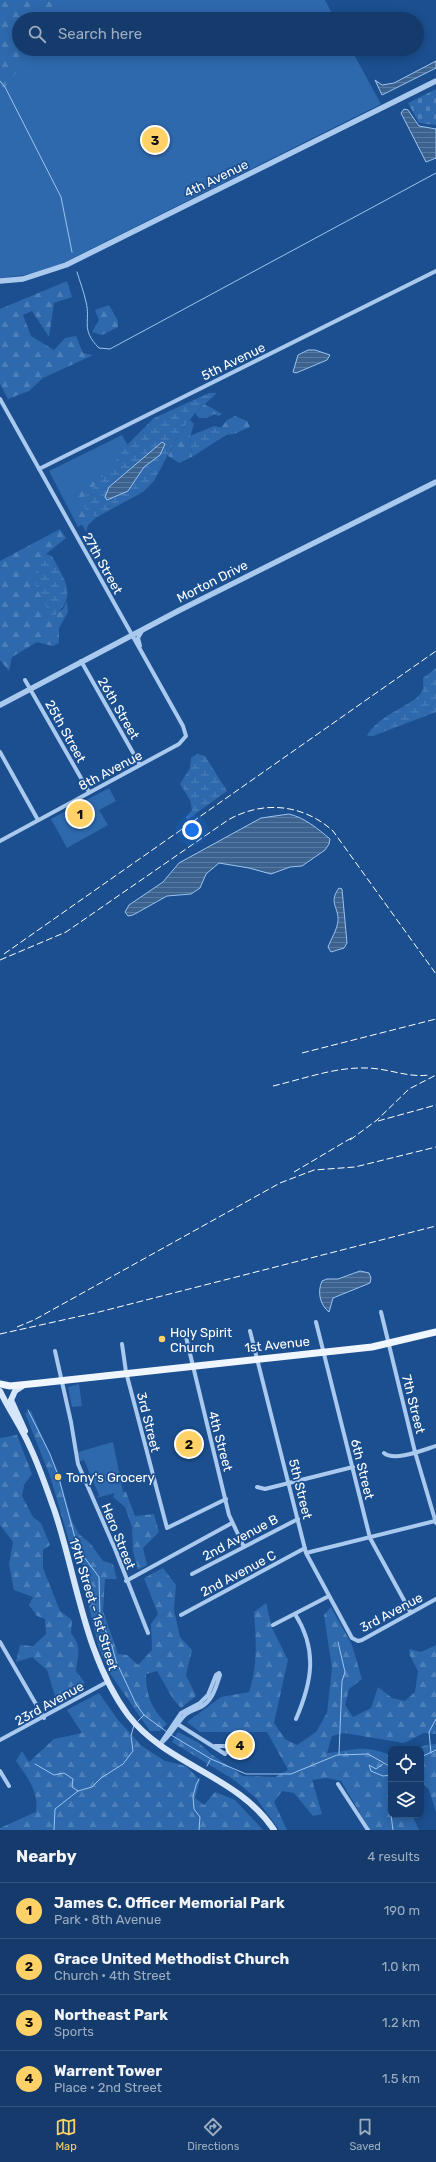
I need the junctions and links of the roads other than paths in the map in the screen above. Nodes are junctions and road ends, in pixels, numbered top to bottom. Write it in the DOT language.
graph roads {
  1 [pos="436,81"];
  2 [pos="436,271"];
  3 [pos="0,281"];
  4 [pos="0,400"];
  5 [pos="39,469"];
  6 [pos="436,482"];
  7 [pos="144,628"];
  8 [pos="132,635"];
  9 [pos="142,653"];
  10 [pos="81,661"];
  11 [pos="25,680"];
  12 [pos="31,688"];
  13 [pos="0,705"];
  14 [pos="186,738"];
  15 [pos="0,752"];
  16 [pos="140,765"];
  17 [pos="89,792"];
  18 [pos="38,820"];
  19 [pos="0,841"];
  20 [pos="381,1312"];
  21 [pos="316,1322"];
  22 [pos="250,1331"];
  23 [pos="436,1332"];
  24 [pos="186,1337"];
  25 [pos="122,1344"];
  26 [pos="388,1344"];
  27 [pos="54,1351"];
  28 [pos="323,1352"];
  29 [pos="257,1358"];
  30 [pos="192,1365"];
  31 [pos="126,1372"];
  32 [pos="61,1380"];
  33 [pos="0,1384"];
  34 [pos="27,1384"];
  35 [pos="0,1391"];
  36 [pos="30,1446"];
  37 [pos="436,1446"];
  38 [pos="416,1452"];
  39 [pos="384,1453"];
  40 [pos="353,1467"];
  41 [pos="289,1482"];
  42 [pos="256,1487"];
  43 [pos="226,1499"];
  44 [pos="298,1518"];
  45 [pos="435,1522"];
  46 [pos="232,1524"];
  47 [pos="370,1538"];
  48 [pos="244,1547"];
  49 [pos="305,1551"];
  50 [pos="192,1574"];
  51 [pos="126,1581"];
  52 [pos="329,1596"];
  53 [pos="436,1599"];
  54 [pos="411,1613"];
  55 [pos="295,1614"];
  56 [pos="181,1615"];
  57 [pos="273,1625"];
  58 [pos="148,1633"];
  59 [pos="356,1641"];
  60 [pos="0,1642"];
  61 [pos="107,1682"];
  62 [pos="44,1718"];
  63 [pos="296,1719"];
  64 [pos="176,1723"];
  65 [pos="0,1740"];
  66 [pos="159,1745"];
  67 [pos="215,1746"];
  68 [pos="0,1771"];
  69 [pos="338,1784"];
  70 [pos="9,1786"];
  71 [pos="274,1830"];
  72 [pos="368,1830"];
  1 -- 3 [label="street, 4th Avenue"];
  2 -- 5 [label="street, 5th Avenue"];
  4 -- 5 [label="street, 27th Street"];
  5 -- 8 [label="street, 27th Street"];
  6 -- 7 [label="street, Morton Drive"];
  7 -- 8 [label="street, Morton Drive"];
  7 -- 9 [label="street"];
  8 -- 9 [label="street, 27th Street"];
  8 -- 10 [label="street, Morton Drive"];
  9 -- 14 [label="street, 27th Street"];
  10 -- 12 [label="street, Morton Drive"];
  10 -- 16 [label="street, 26th Street"];
  11 -- 12 [label="street, 25th Street"];
  12 -- 13 [label="street, Morton Drive"];
  12 -- 17 [label="street, 25th Street"];
  14 -- 16 [label="street, 8th Avenue"];
  15 -- 18 [label="street"];
  16 -- 17 [label="street, 8th Avenue"];
  17 -- 18 [label="street, 8th Avenue"];
  18 -- 19 [label="street, 8th Avenue"];
  20 -- 26 [label="street, 7th Street"];
  21 -- 28 [label="street, 6th Street"];
  22 -- 29 [label="street, 5th Street"];
  23 -- 26 [label="main road, 1st Avenue"];
  24 -- 30 [label="street, 4th Street"];
  25 -- 31 [label="street, 3rd Street"];
  26 -- 28 [label="main road, 1st Avenue"];
  26 -- 38 [label="street, 7th Street"];
  27 -- 32 [label="street, Hero Street"];
  28 -- 29 [label="main road, 1st Avenue"];
  28 -- 40 [label="street, 6th Street"];
  29 -- 30 [label="main road, 1st Avenue"];
  29 -- 41 [label="street, 5th Street"];
  30 -- 31 [label="main road, 1st Avenue"];
  30 -- 43 [label="street, 4th Street"];
  31 -- 32 [label="main road, 1st Avenue"];
  31 -- 43 [label="street, 3rd Street"];
  32 -- 34 [label="main road, 1st Avenue"];
  32 -- 51 [label="street, Hero Street"];
  33 -- 34 [label="main road, 1st Avenue"];
  34 -- 36 [label="main road"];
  35 -- 36 [label="main road, 19th Street - 1st Street"];
  36 -- 61 [label="main road, 19th Street - 1st Street"];
  37 -- 38 [label="street"];
  38 -- 39 [label="street"];
  38 -- 45 [label="street, 7th Street"];
  40 -- 41 [label="street"];
  40 -- 47 [label="street, 6th Street"];
  41 -- 42 [label="street"];
  41 -- 44 [label="street, 5th Street"];
  43 -- 46 [label="street, 4th Street"];
  44 -- 48 [label="street, 2nd Avenue B"];
  44 -- 49 [label="street, 5th Street"];
  45 -- 47 [label="street, 2nd Avenue C"];
  46 -- 48 [label="street, 4th Street"];
  46 -- 51 [label="street"];
  47 -- 49 [label="street, 2nd Avenue C"];
  47 -- 54 [label="street, 6th Street"];
  48 -- 50 [label="street, 2nd Avenue B"];
  49 -- 52 [label="street, 5th Street"];
  49 -- 56 [label="street, 2nd Avenue C"];
  51 -- 58 [label="street, Hero Street"];
  52 -- 55 [label="street"];
  52 -- 59 [label="street, 5th Street"];
  53 -- 54 [label="street, 3rd Avenue"];
  54 -- 59 [label="street, 3rd Avenue"];
  55 -- 57 [label="street"];
  55 -- 63 [label="street"];
  60 -- 62 [label="street"];
  61 -- 62 [label="street, 23rd Avenue"];
  61 -- 66 [label="main road, 19th Street - 1st Street"];
  62 -- 65 [label="street, 23rd Avenue"];
  64 -- 64 [label="street"];
  64 -- 66 [label="street"];
  64 -- 67 [label="street"];
  66 -- 71 [label="main road, 19th Street - 1st Street"];
  68 -- 70 [label="street"];
  69 -- 72 [label="street"];
}
